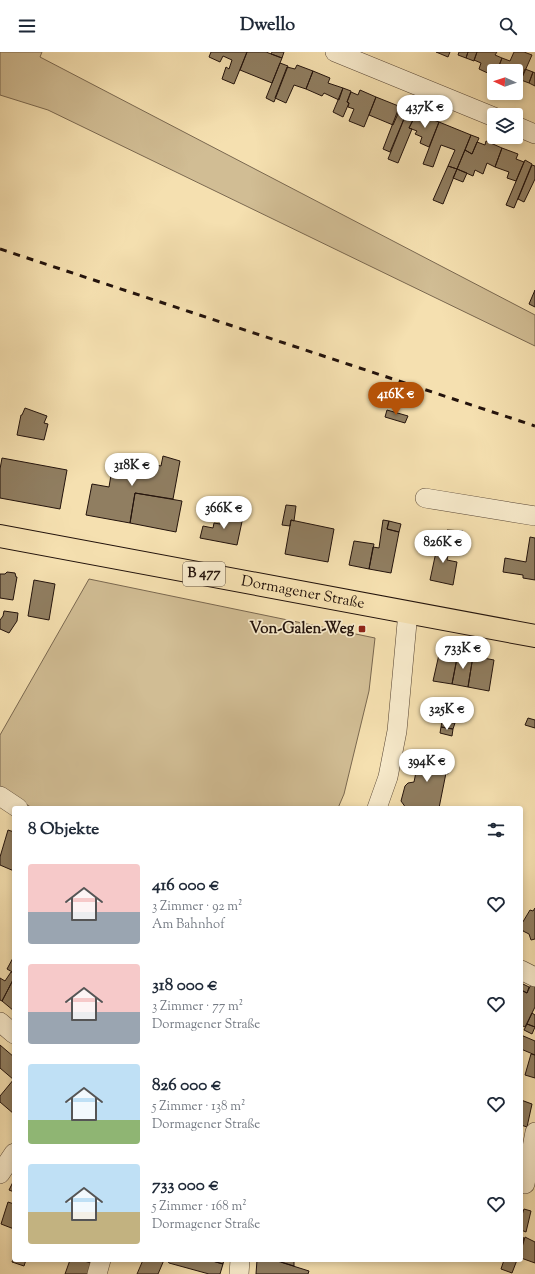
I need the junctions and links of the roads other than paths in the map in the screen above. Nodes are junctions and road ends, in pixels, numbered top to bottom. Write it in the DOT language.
graph roads {
  1 [pos="334,52"];
  2 [pos="487,114"];
  3 [pos="523,129"];
  4 [pos="535,134"];
  5 [pos="425,498"];
  6 [pos="535,516"];
  7 [pos="0,536"];
  8 [pos="408,612"];
  9 [pos="535,636"];
  10 [pos="0,796"];
  11 [pos="15,806"];
  12 [pos="378,806"];
  13 [pos="523,971"];
  14 [pos="535,977"];
  15 [pos="0,1022"];
  16 [pos="12,1032"];
  17 [pos="535,1132"];
  18 [pos="12,1156"];
  19 [pos="0,1174"];
  20 [pos="527,1185"];
  21 [pos="100,1262"];
  22 [pos="240,1262"];
  23 [pos="97,1274"];
  24 [pos="239,1274"];
  1 -- 2 [label="street"];
  3 -- 4 [label="street"];
  5 -- 6 [label="street"];
  7 -- 8 [label="main road, Dormagener Straße / B 477"];
  8 -- 9 [label="main road, Dormagener Straße / B 477"];
  8 -- 12 [label="street"];
  10 -- 11 [label="street"];
  13 -- 14 [label="street"];
  15 -- 16 [label="street"];
  17 -- 20 [label="street"];
  18 -- 19 [label="street"];
  21 -- 23 [label="street"];
  22 -- 24 [label="street"];
}
